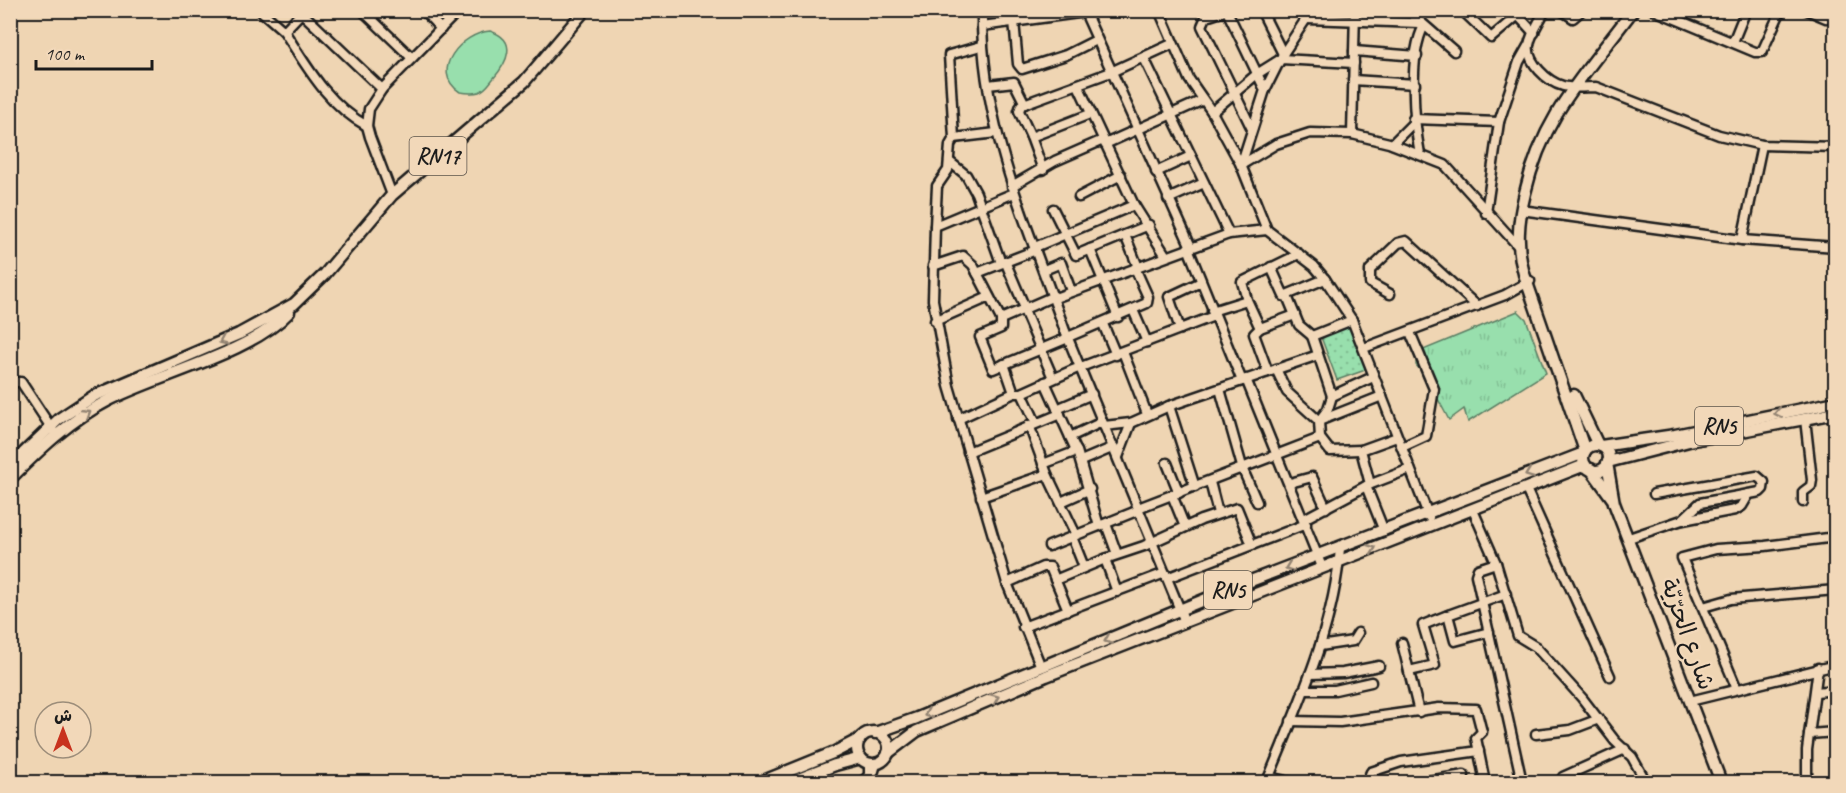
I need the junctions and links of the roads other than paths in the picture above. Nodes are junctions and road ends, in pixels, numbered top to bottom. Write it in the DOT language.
graph roads {
  1 [pos="260,10"];
  2 [pos="362,10"];
  3 [pos="423,10"];
  4 [pos="459,10"];
  5 [pos="585,10"];
  6 [pos="982,10"];
  7 [pos="1014,10"];
  8 [pos="1101,10"];
  9 [pos="1159,10"];
  10 [pos="1261,10"];
  11 [pos="1312,10"];
  12 [pos="1355,10"];
  13 [pos="1407,10"];
  14 [pos="1462,10"];
  15 [pos="1545,10"];
  16 [pos="1561,10"];
  17 [pos="1582,10"];
  18 [pos="1633,10"];
  19 [pos="1642,10"];
  20 [pos="1654,10"];
  21 [pos="1746,10"];
  22 [pos="1781,10"];
  23 [pos="1807,10"];
  24 [pos="1227,11"];
  25 [pos="303,12"];
  26 [pos="1084,12"];
  27 [pos="1210,13"];
  28 [pos="1515,13"];
  29 [pos="1051,14"];
  30 [pos="1826,18"];
  31 [pos="1307,19"];
  32 [pos="1356,20"];
  33 [pos="1014,24"];
  34 [pos="1421,24"];
  35 [pos="982,26"];
  36 [pos="441,29"];
  37 [pos="284,31"];
  38 [pos="1534,33"];
  39 [pos="1096,40"];
  40 [pos="1733,42"];
  41 [pos="1172,44"];
  42 [pos="981,46"];
  43 [pos="1528,46"];
  44 [pos="1354,51"];
  45 [pos="1454,51"];
  46 [pos="1417,56"];
  47 [pos="1282,57"];
  48 [pos="412,58"];
  49 [pos="1144,58"];
  50 [pos="1354,63"];
  51 [pos="1111,72"];
  52 [pos="1257,74"];
  53 [pos="1353,80"];
  54 [pos="1415,84"];
  55 [pos="988,85"];
  56 [pos="1078,86"];
  57 [pos="1577,88"];
  58 [pos="382,89"];
  59 [pos="1265,90"];
  60 [pos="1235,93"];
  61 [pos="1203,100"];
  62 [pos="1025,104"];
  63 [pos="1212,112"];
  64 [pos="1090,114"];
  65 [pos="1170,115"];
  66 [pos="1413,120"];
  67 [pos="1499,122"];
  68 [pos="367,126"];
  69 [pos="1252,129"];
  70 [pos="1137,130"];
  71 [pos="996,133"];
  72 [pos="1352,134"];
  73 [pos="1030,137"];
  74 [pos="954,138"];
  75 [pos="1104,142"];
  76 [pos="1392,144"];
  77 [pos="1762,144"];
  78 [pos="1836,147"];
  79 [pos="1420,154"];
  80 [pos="1191,156"];
  81 [pos="950,162"];
  82 [pos="1241,165"];
  83 [pos="1043,170"];
  84 [pos="1156,172"];
  85 [pos="1121,176"];
  86 [pos="1204,183"];
  87 [pos="1013,189"];
  88 [pos="392,195"];
  89 [pos="1079,196"];
  90 [pos="1168,199"];
  91 [pos="1134,205"];
  92 [pos="980,206"];
  93 [pos="1053,209"];
  94 [pos="1523,210"];
  95 [pos="1486,213"];
  96 [pos="1149,225"];
  97 [pos="935,226"];
  98 [pos="1267,230"];
  99 [pos="1065,233"];
  100 [pos="1228,234"];
  101 [pos="1125,235"];
  102 [pos="1742,240"];
  103 [pos="1190,247"];
  104 [pos="1836,247"];
  105 [pos="1036,248"];
  106 [pos="1519,248"];
  107 [pos="1090,249"];
  108 [pos="1299,254"];
  109 [pos="1166,256"];
  110 [pos="1003,262"];
  111 [pos="933,266"];
  112 [pos="1137,267"];
  113 [pos="1271,267"];
  114 [pos="1044,270"];
  115 [pos="977,273"];
  116 [pos="1325,279"];
  117 [pos="1102,280"];
  118 [pos="1201,282"];
  119 [pos="1528,283"];
  120 [pos="1071,291"];
  121 [pos="1390,294"];
  122 [pos="1287,296"];
  123 [pos="989,297"];
  124 [pos="1055,297"];
  125 [pos="1247,300"];
  126 [pos="1477,306"];
  127 [pos="1024,308"];
  128 [pos="1133,310"];
  129 [pos="1213,313"];
  130 [pos="1295,315"];
  131 [pos="1118,317"];
  132 [pos="1001,319"];
  133 [pos="1352,320"];
  134 [pos="935,321"];
  135 [pos="1102,324"];
  136 [pos="1260,328"];
  137 [pos="1180,329"];
  138 [pos="1410,332"];
  139 [pos="1312,336"];
  140 [pos="1068,338"];
  141 [pos="1147,342"];
  142 [pos="1364,348"];
  143 [pos="1041,349"];
  144 [pos="1119,353"];
  145 [pos="1318,355"];
  146 [pos="1004,364"];
  147 [pos="1081,367"];
  148 [pos="1273,370"];
  149 [pos="1373,377"];
  150 [pos="1049,380"];
  151 [pos="1244,380"];
  152 [pos="10,382"];
  153 [pos="1220,389"];
  154 [pos="1018,393"];
  155 [pos="1092,393"];
  156 [pos="1332,396"];
  157 [pos="1382,396"];
  158 [pos="1836,402"];
  159 [pos="1169,406"];
  160 [pos="1059,412"];
  161 [pos="1836,413"];
  162 [pos="1147,414"];
  163 [pos="1805,418"];
  164 [pos="958,419"];
  165 [pos="1319,421"];
  166 [pos="1131,423"];
  167 [pos="1032,424"];
  168 [pos="1103,424"];
  169 [pos="53,431"];
  170 [pos="1070,437"];
  171 [pos="1397,437"];
  172 [pos="1320,438"];
  173 [pos="1600,446"];
  174 [pos="1114,447"];
  175 [pos="1402,447"];
  176 [pos="1076,450"];
  177 [pos="1361,450"];
  178 [pos="968,452"];
  179 [pos="1276,457"];
  180 [pos="1118,458"];
  181 [pos="1586,460"];
  182 [pos="1081,461"];
  183 [pos="1607,462"];
  184 [pos="1167,463"];
  185 [pos="1043,464"];
  186 [pos="10,465"];
  187 [pos="1410,468"];
  188 [pos="1243,470"];
  189 [pos="1047,474"];
  190 [pos="10,479"];
  191 [pos="1210,482"];
  192 [pos="1290,483"];
  193 [pos="1368,485"];
  194 [pos="1195,487"];
  195 [pos="1090,489"];
  196 [pos="1526,489"];
  197 [pos="1176,494"];
  198 [pos="1654,494"];
  199 [pos="1749,494"];
  200 [pos="981,497"];
  201 [pos="1061,501"];
  202 [pos="1614,501"];
  203 [pos="1257,502"];
  204 [pos="1803,502"];
  205 [pos="1326,508"];
  206 [pos="1139,509"];
  207 [pos="1473,510"];
  208 [pos="1218,513"];
  209 [pos="1428,514"];
  210 [pos="1682,520"];
  211 [pos="1305,521"];
  212 [pos="1103,525"];
  213 [pos="1433,525"];
  214 [pos="1185,527"];
  215 [pos="1384,531"];
  216 [pos="1074,536"];
  217 [pos="1836,537"];
  218 [pos="1629,538"];
  219 [pos="1152,542"];
  220 [pos="1252,545"];
  221 [pos="1049,546"];
  222 [pos="1340,548"];
  223 [pos="1117,555"];
  224 [pos="1105,559"];
  225 [pos="1320,561"];
  226 [pos="1339,561"];
  227 [pos="1496,564"];
  228 [pos="1084,567"];
  229 [pos="1166,576"];
  230 [pos="1055,580"];
  231 [pos="1007,583"];
  232 [pos="1836,590"];
  233 [pos="1117,592"];
  234 [pos="1506,594"];
  235 [pos="1482,603"];
  236 [pos="1703,607"];
  237 [pos="1068,610"];
  238 [pos="1180,610"];
  239 [pos="1448,615"];
  240 [pos="1185,622"];
  241 [pos="1023,627"];
  242 [pos="1489,632"];
  243 [pos="1358,633"];
  244 [pos="1402,643"];
  245 [pos="1320,646"];
  246 [pos="1836,664"];
  247 [pos="1379,666"];
  248 [pos="1041,667"];
  249 [pos="1818,668"];
  250 [pos="1409,671"];
  251 [pos="1310,674"];
  252 [pos="1610,676"];
  253 [pos="1371,682"];
  254 [pos="1737,689"];
  255 [pos="1303,690"];
  256 [pos="1836,690"];
  257 [pos="1816,692"];
  258 [pos="1690,701"];
  259 [pos="1419,712"];
  260 [pos="1599,719"];
  261 [pos="1292,721"];
  262 [pos="1836,732"];
  263 [pos="875,733"];
  264 [pos="1536,734"];
  265 [pos="1809,734"];
  266 [pos="860,739"];
  267 [pos="1625,749"];
  268 [pos="1479,751"];
  269 [pos="888,753"];
  270 [pos="868,762"];
  271 [pos="1464,775"];
  272 [pos="1563,777"];
  273 [pos="867,780"];
  274 [pos="1268,780"];
  275 [pos="761,783"];
  276 [pos="791,783"];
  277 [pos="1290,783"];
  278 [pos="1367,783"];
  279 [pos="1422,783"];
  280 [pos="1485,783"];
  281 [pos="1522,783"];
  282 [pos="1646,783"];
  283 [pos="1721,783"];
  284 [pos="1807,783"];
  1 -- 37 [label="street"];
  2 -- 48 [label="street"];
  3 -- 36 [label="street"];
  4 -- 36 [label="street"];
  5 -- 88 [label="main road, RN17"];
  6 -- 35 [label="street"];
  7 -- 33 [label="street"];
  8 -- 26 [label="street"];
  9 -- 41 [label="street"];
  10 -- 47 [label="street"];
  11 -- 31 [label="street"];
  12 -- 32 [label="street"];
  13 -- 34 [label="street"];
  14 -- 28 [label="street"];
  15 -- 38 [label="street"];
  16 -- 17 [label="street"];
  18 -- 57 [label="main road"];
  19 -- 57 [label="main road"];
  20 -- 40 [label="street"];
  21 -- 40 [label="street"];
  22 -- 40 [label="street"];
  23 -- 30 [label="street"];
  24 -- 27 [label="street"];
  24 -- 52 [label="street"];
  25 -- 37 [label="street"];
  25 -- 58 [label="street"];
  26 -- 29 [label="street"];
  26 -- 39 [label="street"];
  27 -- 60 [label="street"];
  28 -- 38 [label="street"];
  29 -- 33 [label="street"];
  31 -- 32 [label="street"];
  31 -- 47 [label="street"];
  32 -- 34 [label="street"];
  32 -- 44 [label="street"];
  33 -- 35 [label="street"];
  33 -- 39 [label="street"];
  34 -- 45 [label="street"];
  34 -- 46 [label="street"];
  35 -- 42 [label="street"];
  36 -- 48 [label="street"];
  37 -- 68 [label="street"];
  38 -- 43 [label="street"];
  39 -- 51 [label="street"];
  41 -- 49 [label="street"];
  41 -- 61 [label="street"];
  42 -- 55 [label="street"];
  42 -- 74 [label="street"];
  43 -- 57 [label="street"];
  43 -- 67 [label="street"];
  44 -- 46 [label="street"];
  44 -- 50 [label="street"];
  46 -- 54 [label="street"];
  47 -- 50 [label="street"];
  47 -- 52 [label="street"];
  47 -- 59 [label="street"];
  48 -- 58 [label="street"];
  49 -- 51 [label="street"];
  49 -- 65 [label="street"];
  50 -- 53 [label="street"];
  51 -- 56 [label="street"];
  51 -- 70 [label="street"];
  52 -- 59 [label="street"];
  52 -- 60 [label="street"];
  53 -- 54 [label="street"];
  53 -- 72 [label="street"];
  54 -- 66 [label="street"];
  55 -- 62 [label="street"];
  55 -- 71 [label="street"];
  56 -- 62 [label="street"];
  56 -- 64 [label="street"];
  57 -- 77 [label="street"];
  57 -- 94 [label="main road"];
  58 -- 68 [label="street"];
  59 -- 69 [label="street"];
  60 -- 63 [label="street"];
  60 -- 69 [label="street"];
  61 -- 63 [label="street"];
  61 -- 65 [label="street"];
  62 -- 73 [label="street"];
  63 -- 82 [label="street"];
  64 -- 73 [label="street"];
  64 -- 75 [label="street"];
  65 -- 70 [label="street"];
  65 -- 80 [label="street"];
  66 -- 67 [label="street"];
  66 -- 76 [label="street"];
  66 -- 79 [label="street"];
  67 -- 95 [label="street"];
  68 -- 88 [label="street"];
  69 -- 82 [label="street"];
  70 -- 75 [label="street"];
  70 -- 84 [label="street"];
  71 -- 74 [label="street"];
  71 -- 87 [label="street"];
  72 -- 76 [label="street"];
  72 -- 82 [label="street"];
  73 -- 83 [label="street"];
  74 -- 81 [label="street"];
  75 -- 83 [label="street"];
  75 -- 85 [label="street"];
  76 -- 79 [label="street"];
  77 -- 78 [label="street"];
  77 -- 102 [label="street"];
  79 -- 95 [label="street"];
  80 -- 84 [label="street"];
  80 -- 86 [label="street"];
  81 -- 92 [label="street"];
  81 -- 97 [label="street"];
  82 -- 98 [label="street"];
  83 -- 87 [label="street"];
  84 -- 90 [label="street"];
  85 -- 89 [label="street"];
  85 -- 91 [label="street"];
  86 -- 90 [label="street"];
  86 -- 100 [label="street"];
  87 -- 92 [label="street"];
  87 -- 105 [label="street"];
  88 -- 169 [label="main road, RN17"];
  90 -- 103 [label="street"];
  91 -- 96 [label="street"];
  91 -- 99 [label="street"];
  92 -- 97 [label="street"];
  92 -- 110 [label="street"];
  93 -- 99 [label="street"];
  94 -- 102 [label="street"];
  94 -- 106 [label="main road"];
  94 -- 119 [label="main road"];
  95 -- 106 [label="street"];
  96 -- 101 [label="street"];
  96 -- 109 [label="street"];
  97 -- 111 [label="street"];
  98 -- 100 [label="street"];
  98 -- 108 [label="street"];
  99 -- 105 [label="street"];
  99 -- 107 [label="street"];
  100 -- 103 [label="street"];
  101 -- 107 [label="street"];
  101 -- 112 [label="street"];
  102 -- 104 [label="street"];
  103 -- 109 [label="street"];
  103 -- 118 [label="street"];
  105 -- 110 [label="street"];
  105 -- 114 [label="street"];
  106 -- 119 [label="main road"];
  107 -- 117 [label="street"];
  108 -- 113 [label="street"];
  108 -- 116 [label="street"];
  109 -- 112 [label="street"];
  110 -- 115 [label="street"];
  110 -- 127 [label="street"];
  111 -- 115 [label="street"];
  111 -- 134 [label="street"];
  112 -- 117 [label="street"];
  112 -- 128 [label="street"];
  113 -- 122 [label="street"];
  113 -- 125 [label="street"];
  114 -- 120 [label="street"];
  114 -- 124 [label="street"];
  115 -- 123 [label="street"];
  116 -- 122 [label="street"];
  116 -- 133 [label="street"];
  117 -- 120 [label="street"];
  117 -- 131 [label="street"];
  118 -- 129 [label="street"];
  118 -- 137 [label="street"];
  119 -- 126 [label="street"];
  119 -- 173 [label="main road"];
  119 -- 181 [label="main road, شارع الحرّيّة"];
  120 -- 124 [label="street"];
  121 -- 126 [label="street"];
  122 -- 130 [label="street"];
  123 -- 132 [label="street"];
  123 -- 134 [label="street"];
  124 -- 127 [label="street"];
  124 -- 140 [label="street"];
  125 -- 129 [label="street"];
  125 -- 136 [label="street"];
  126 -- 138 [label="street"];
  127 -- 132 [label="street"];
  127 -- 143 [label="street"];
  128 -- 131 [label="street"];
  128 -- 141 [label="street"];
  129 -- 137 [label="street"];
  129 -- 151 [label="street"];
  130 -- 136 [label="street"];
  130 -- 139 [label="street"];
  131 -- 135 [label="street"];
  132 -- 146 [label="street"];
  133 -- 139 [label="street"];
  133 -- 142 [label="street"];
  134 -- 164 [label="street"];
  135 -- 140 [label="street"];
  135 -- 144 [label="street"];
  136 -- 148 [label="street"];
  137 -- 141 [label="street"];
  138 -- 142 [label="street"];
  138 -- 175 [label="street"];
  139 -- 145 [label="street"];
  140 -- 143 [label="street"];
  140 -- 147 [label="street"];
  141 -- 144 [label="street"];
  142 -- 149 [label="street"];
  143 -- 146 [label="street"];
  143 -- 150 [label="street"];
  144 -- 147 [label="street"];
  144 -- 162 [label="street"];
  145 -- 148 [label="street"];
  145 -- 156 [label="street"];
  146 -- 154 [label="street"];
  147 -- 150 [label="street"];
  147 -- 155 [label="street"];
  148 -- 151 [label="street"];
  148 -- 165 [label="street"];
  149 -- 156 [label="street"];
  149 -- 157 [label="street"];
  150 -- 154 [label="street"];
  150 -- 160 [label="street"];
  151 -- 153 [label="street"];
  151 -- 179 [label="street"];
  152 -- 169 [label="street"];
  153 -- 159 [label="street"];
  153 -- 188 [label="street"];
  154 -- 164 [label="street"];
  154 -- 167 [label="street"];
  155 -- 160 [label="street"];
  155 -- 168 [label="street"];
  156 -- 165 [label="street"];
  157 -- 165 [label="street"];
  157 -- 171 [label="street"];
  158 -- 173 [label="main road, RN5, one-way"];
  159 -- 162 [label="street"];
  159 -- 194 [label="street"];
  160 -- 167 [label="street"];
  160 -- 170 [label="street"];
  161 -- 163 [label="main road, RN5"];
  162 -- 166 [label="street"];
  163 -- 183 [label="main road, RN5"];
  163 -- 204 [label="street"];
  164 -- 178 [label="street"];
  165 -- 172 [label="street"];
  166 -- 168 [label="street"];
  166 -- 180 [label="street"];
  167 -- 178 [label="street"];
  167 -- 185 [label="street"];
  168 -- 170 [label="street"];
  168 -- 174 [label="street"];
  169 -- 186 [label="main road, RN17"];
  169 -- 190 [label="main road, RN17"];
  170 -- 176 [label="street"];
  171 -- 175 [label="street"];
  171 -- 177 [label="street"];
  172 -- 177 [label="street"];
  172 -- 179 [label="street"];
  173 -- 181 [label="main road"];
  173 -- 183 [label="main road"];
  174 -- 180 [label="street"];
  174 -- 182 [label="street"];
  175 -- 187 [label="street"];
  176 -- 182 [label="street"];
  176 -- 185 [label="street"];
  177 -- 193 [label="street"];
  178 -- 200 [label="street"];
  179 -- 188 [label="street"];
  179 -- 192 [label="street"];
  180 -- 206 [label="street"];
  181 -- 183 [label="main road"];
  181 -- 196 [label="main road, RN5"];
  181 -- 202 [label="main road, شارع الحرّيّة"];
  181 -- 209 [label="main road, RN5, one-way"];
  182 -- 195 [label="street"];
  183 -- 202 [label="main road, شارع الحرّيّة"];
  184 -- 197 [label="street"];
  185 -- 189 [label="street"];
  187 -- 193 [label="street"];
  187 -- 209 [label="street"];
  188 -- 191 [label="street"];
  188 -- 203 [label="street"];
  189 -- 200 [label="street"];
  189 -- 201 [label="street"];
  191 -- 194 [label="street"];
  191 -- 208 [label="street"];
  192 -- 205 [label="street"];
  192 -- 211 [label="street"];
  193 -- 205 [label="street"];
  193 -- 215 [label="street"];
  194 -- 197 [label="street"];
  195 -- 201 [label="street"];
  195 -- 212 [label="street"];
  196 -- 207 [label="main road, RN5"];
  196 -- 252 [label="street"];
  197 -- 206 [label="street"];
  197 -- 214 [label="street"];
  198 -- 199 [label="street"];
  199 -- 210 [label="street"];
  199 -- 210 [label="street"];
  200 -- 231 [label="street"];
  201 -- 216 [label="street"];
  202 -- 218 [label="main road, شارع الحرّيّة"];
  205 -- 211 [label="street"];
  206 -- 212 [label="street"];
  206 -- 219 [label="street"];
  207 -- 213 [label="main road, RN5"];
  207 -- 227 [label="street"];
  208 -- 214 [label="street"];
  208 -- 220 [label="street"];
  209 -- 213 [label="street"];
  209 -- 215 [label="main road, RN5"];
  210 -- 218 [label="street"];
  211 -- 220 [label="street"];
  211 -- 225 [label="street"];
  212 -- 216 [label="street"];
  212 -- 223 [label="street"];
  226 -- 213 [label="main road, RN5, one-way"];
  214 -- 219 [label="street"];
  215 -- 222 [label="main road, RN5"];
  216 -- 221 [label="street"];
  216 -- 228 [label="street"];
  217 -- 236 [label="street"];
  218 -- 258 [label="main road, شارع الحرّيّة"];
  219 -- 223 [label="street"];
  219 -- 229 [label="street"];
  220 -- 229 [label="street"];
  222 -- 225 [label="main road, RN5"];
  222 -- 226 [label="street"];
  223 -- 224 [label="street"];
  224 -- 228 [label="street"];
  224 -- 233 [label="street"];
  225 -- 226 [label="main road, RN5"];
  225 -- 238 [label="main road, RN5, one-way"];
  225 -- 240 [label="main road, RN5"];
  226 -- 245 [label="street"];
  227 -- 234 [label="street"];
  227 -- 235 [label="street"];
  228 -- 230 [label="street"];
  229 -- 233 [label="street"];
  229 -- 238 [label="street"];
  230 -- 231 [label="street"];
  230 -- 237 [label="street"];
  231 -- 241 [label="street"];
  232 -- 236 [label="street"];
  233 -- 237 [label="street"];
  234 -- 235 [label="street"];
  234 -- 260 [label="street"];
  235 -- 239 [label="street"];
  235 -- 242 [label="street"];
  236 -- 254 [label="street"];
  237 -- 241 [label="street"];
  238 -- 240 [label="street"];
  238 -- 248 [label="main road, RN5, one-way"];
  239 -- 242 [label="street"];
  239 -- 250 [label="street"];
  269 -- 240 [label="main road, RN5, one-way"];
  241 -- 248 [label="street"];
  242 -- 281 [label="street"];
  243 -- 245 [label="street"];
  244 -- 250 [label="street"];
  245 -- 251 [label="street"];
  246 -- 249 [label="street"];
  247 -- 251 [label="street"];
  248 -- 263 [label="main road, RN5, one-way"];
  249 -- 254 [label="street"];
  249 -- 257 [label="street"];
  250 -- 259 [label="street"];
  251 -- 255 [label="street"];
  253 -- 255 [label="street"];
  254 -- 258 [label="street"];
  255 -- 261 [label="street"];
  256 -- 257 [label="street"];
  257 -- 265 [label="street"];
  258 -- 283 [label="main road, شارع الحرّيّة"];
  259 -- 261 [label="street"];
  259 -- 268 [label="street"];
  260 -- 264 [label="street"];
  260 -- 267 [label="street"];
  261 -- 274 [label="street"];
  262 -- 265 [label="street"];
  263 -- 266 [label="main road, RN5"];
  263 -- 269 [label="main road"];
  265 -- 284 [label="street"];
  266 -- 270 [label="main road"];
  266 -- 275 [label="main road, RN5"];
  267 -- 272 [label="street"];
  267 -- 282 [label="street"];
  268 -- 278 [label="street"];
  268 -- 280 [label="street"];
  269 -- 270 [label="main road, RN5"];
  270 -- 273 [label="street"];
  270 -- 276 [label="main road, RN5"];
  271 -- 279 [label="street"];
  274 -- 277 [label="street"];
}
